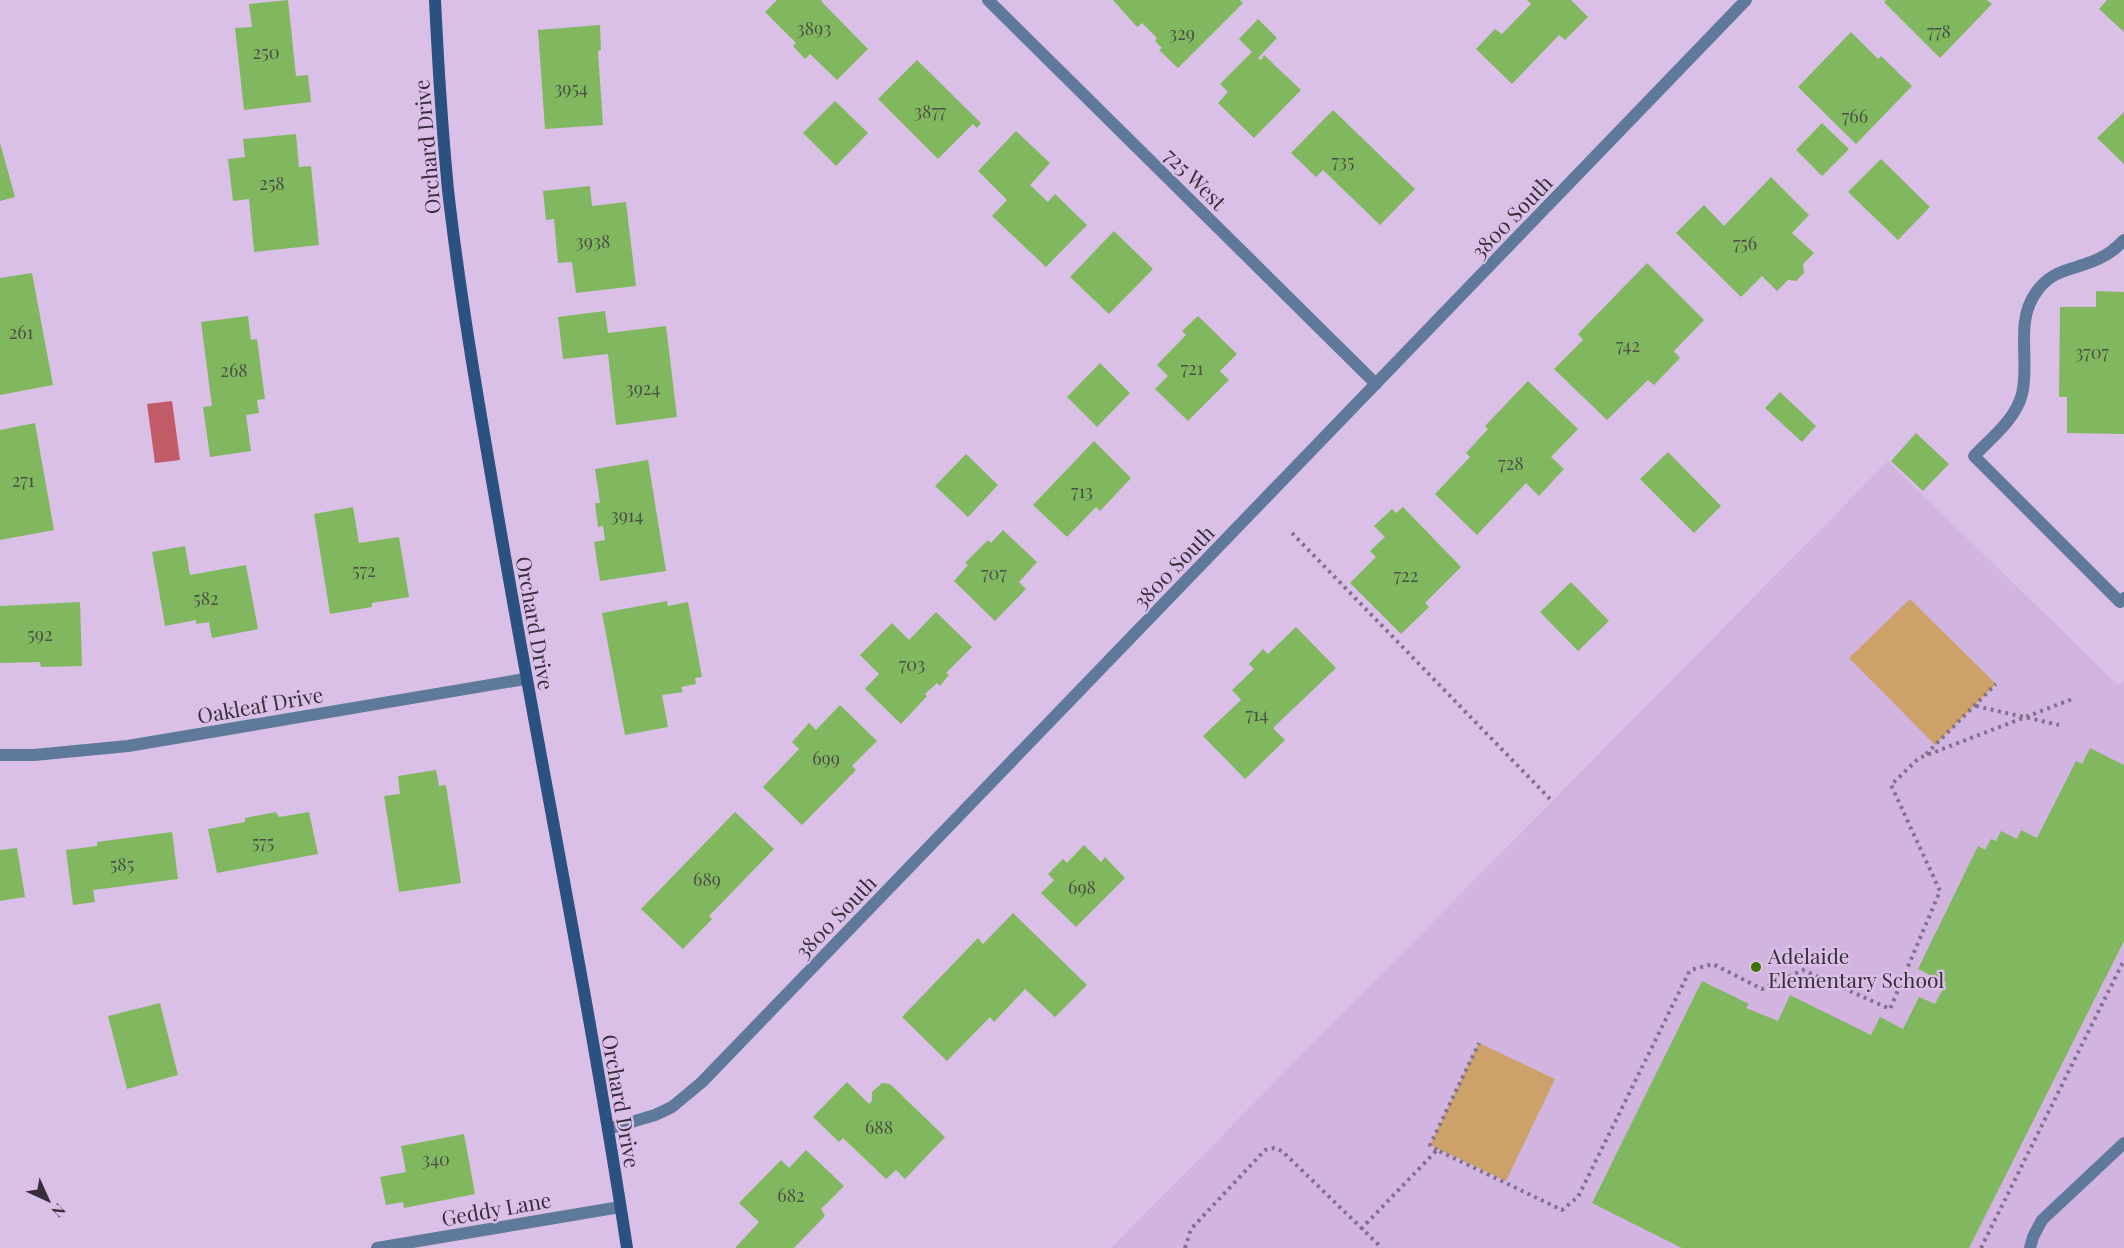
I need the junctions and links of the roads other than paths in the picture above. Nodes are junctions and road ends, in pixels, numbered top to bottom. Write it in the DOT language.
graph roads {
  1 [pos="435,0"];
  2 [pos="988,0"];
  3 [pos="1746,0"];
  4 [pos="2124,240"];
  5 [pos="1376,384"];
  6 [pos="2124,598"];
  7 [pos="525,679"];
  8 [pos="0,755"];
  9 [pos="608,1129"];
  10 [pos="2124,1143"];
  11 [pos="620,1207"];
  12 [pos="377,1248"];
  13 [pos="627,1248"];
  14 [pos="2030,1248"];
  1 -- 7 [label="main road, Orchard Drive"];
  2 -- 5 [label="street, 725 West"];
  3 -- 5 [label="street, 3800 South"];
  4 -- 6 [label="street"];
  5 -- 9 [label="street, 3800 South"];
  7 -- 8 [label="street, Oakleaf Drive"];
  7 -- 9 [label="main road, Orchard Drive"];
  9 -- 11 [label="main road, Orchard Drive"];
  10 -- 14 [label="street"];
  11 -- 12 [label="street, Geddy Lane"];
  11 -- 13 [label="main road, Orchard Drive"];
}
